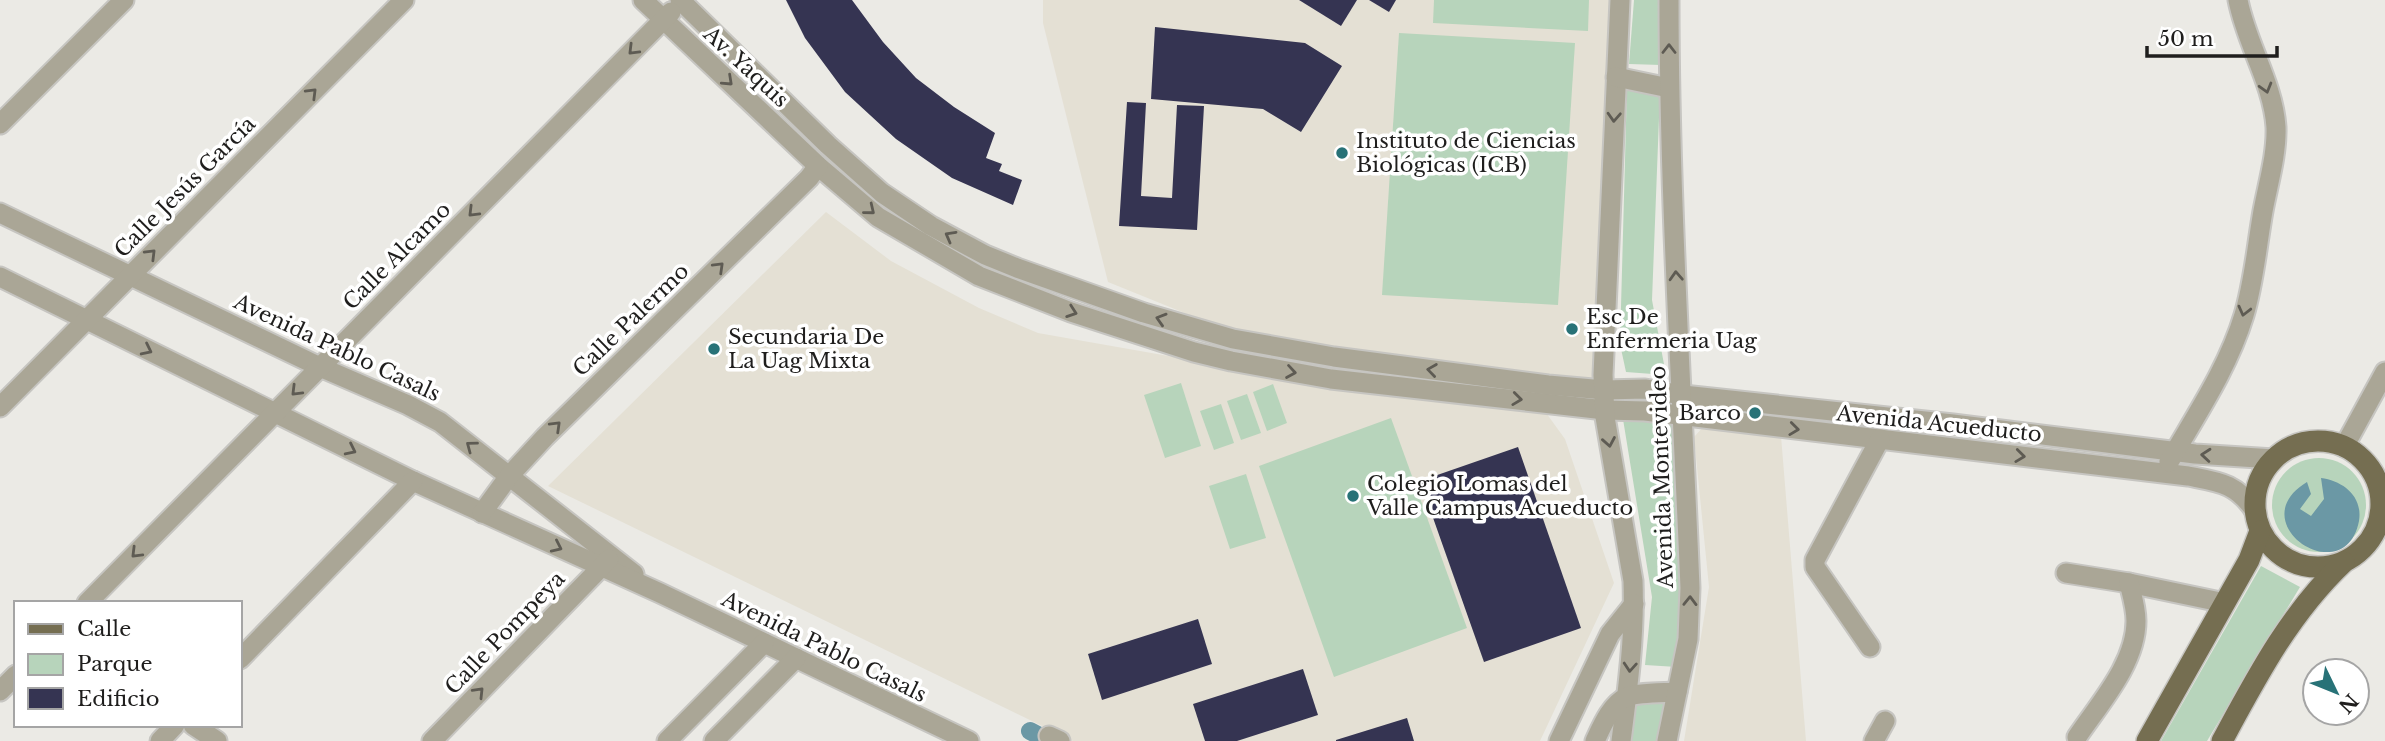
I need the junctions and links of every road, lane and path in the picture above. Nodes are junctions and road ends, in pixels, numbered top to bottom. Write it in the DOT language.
graph roads {
  1 [pos="124,0"];
  2 [pos="404,0"];
  3 [pos="643,0"];
  4 [pos="1620,0"];
  5 [pos="1669,0"];
  6 [pos="2238,0"];
  7 [pos="680,1"];
  8 [pos="663,20"];
  9 [pos="1616,77"];
  10 [pos="1669,88"];
  11 [pos="0,124"];
  12 [pos="818,166"];
  13 [pos="0,213"];
  14 [pos="130,275"];
  15 [pos="0,277"];
  16 [pos="86,320"];
  17 [pos="1201,331"];
  18 [pos="1194,352"];
  19 [pos="320,367"];
  20 [pos="2385,372"];
  21 [pos="1604,390"];
  22 [pos="1683,395"];
  23 [pos="0,407"];
  24 [pos="1605,410"];
  25 [pos="1833,412"];
  26 [pos="275,413"];
  27 [pos="1683,416"];
  28 [pos="1830,433"];
  29 [pos="1880,439"];
  30 [pos="2344,447"];
  31 [pos="2175,452"];
  32 [pos="2274,459"];
  33 [pos="2377,470"];
  34 [pos="2163,473"];
  35 [pos="509,476"];
  36 [pos="413,481"];
  37 [pos="482,513"];
  38 [pos="2258,521"];
  39 [pos="2381,524"];
  40 [pos="2346,560"];
  41 [pos="606,562"];
  42 [pos="2066,573"];
  43 [pos="2129,583"];
  44 [pos="89,601"];
  45 [pos="2225,603"];
  46 [pos="1634,604"];
  47 [pos="764,643"];
  48 [pos="1870,647"];
  49 [pos="242,657"];
  50 [pos="796,659"];
  51 [pos="14,677"];
  52 [pos="0,691"];
  53 [pos="1677,692"];
  54 [pos="1627,696"];
  55 [pos="1885,721"];
  56 [pos="936,725"];
  57 [pos="173,727"];
  58 [pos="196,727"];
  59 [pos="2077,737"];
  60 [pos="160,741"];
  61 [pos="216,741"];
  62 [pos="432,741"];
  63 [pos="667,741"];
  64 [pos="714,741"];
  65 [pos="923,741"];
  66 [pos="969,741"];
  67 [pos="1559,741"];
  68 [pos="1595,741"];
  69 [pos="1621,741"];
  70 [pos="1668,741"];
  71 [pos="1874,741"];
  72 [pos="2147,741"];
  73 [pos="2222,741"];
  1 -- 11 [label="street"];
  14 -- 2 [label="street, Calle Jesús García, one-way"];
  3 -- 8 [label="street, Av. Yaquis"];
  4 -- 9 [label="street, Avenida Montevideo"];
  10 -- 5 [label="street, Avenida Montevideo, one-way"];
  6 -- 31 [label="street, one-way"];
  7 -- 8 [label="street, Calle Alcamo"];
  17 -- 7 [label="street, Av. Yaquis, one-way"];
  8 -- 12 [label="street, Av. Yaquis, one-way"];
  8 -- 19 [label="street, Calle Alcamo, one-way"];
  9 -- 10 [label="street"];
  9 -- 21 [label="street, Avenida Montevideo, one-way"];
  22 -- 10 [label="street, Avenida Montevideo, one-way"];
  12 -- 18 [label="street, Av. Yaquis, one-way"];
  35 -- 12 [label="street, Calle Palermo, one-way"];
  13 -- 14 [label="street, Avenida Pablo Casals"];
  14 -- 16 [label="street, Calle Jesús García"];
  14 -- 19 [label="street, Avenida Pablo Casals"];
  15 -- 16 [label="street, Avenida Pablo Casals"];
  16 -- 23 [label="street, Calle Jesús García"];
  16 -- 26 [label="street, Avenida Pablo Casals, one-way"];
  17 -- 18 [label="street"];
  21 -- 17 [label="street, Avenida Acueducto, one-way"];
  18 -- 24 [label="street, Avenida Acueducto, one-way"];
  19 -- 26 [label="street, Calle Alcamo, one-way"];
  35 -- 19 [label="street, Avenida Pablo Casals, one-way"];
  20 -- 30 [label="street"];
  21 -- 22 [label="street, Avenida Acueducto"];
  21 -- 24 [label="street, Avenida Montevideo"];
  22 -- 25 [label="street, Avenida Acueducto"];
  22 -- 27 [label="street, Avenida Montevideo"];
  24 -- 27 [label="street, Avenida Acueducto"];
  24 -- 46 [label="street, Avenida Montevideo, one-way"];
  25 -- 28 [label="street"];
  25 -- 31 [label="street, Avenida Acueducto"];
  26 -- 36 [label="street, Avenida Pablo Casals, one-way"];
  26 -- 44 [label="street, Calle Alcamo, one-way"];
  27 -- 28 [label="street, Avenida Acueducto, one-way"];
  53 -- 27 [label="street, Avenida Montevideo, one-way"];
  28 -- 29 [label="street, Avenida Acueducto"];
  29 -- 34 [label="street, Avenida Acueducto, one-way"];
  29 -- 48 [label="street"];
  30 -- 32 [label="main road"];
  30 -- 33 [label="main road"];
  32 -- 31 [label="street, Avenida Acueducto, one-way"];
  31 -- 34 [label="street"];
  32 -- 38 [label="main road"];
  33 -- 39 [label="main road"];
  34 -- 38 [label="street, Avenida Acueducto"];
  35 -- 37 [label="street, Calle Palermo"];
  35 -- 41 [label="street, Avenida Pablo Casals"];
  36 -- 37 [label="street, Avenida Pablo Casals"];
  36 -- 49 [label="street"];
  37 -- 41 [label="street, Avenida Pablo Casals, one-way"];
  38 -- 40 [label="main road"];
  38 -- 45 [label="main road"];
  39 -- 40 [label="main road"];
  40 -- 73 [label="main road"];
  41 -- 47 [label="street, Avenida Pablo Casals"];
  62 -- 41 [label="street, Calle Pompeya, one-way"];
  42 -- 43 [label="street"];
  43 -- 45 [label="street"];
  43 -- 59 [label="street"];
  45 -- 72 [label="main road"];
  46 -- 54 [label="street, Avenida Montevideo, one-way"];
  46 -- 67 [label="street"];
  47 -- 50 [label="street, Avenida Pablo Casals"];
  47 -- 63 [label="street"];
  50 -- 56 [label="street, Avenida Pablo Casals"];
  50 -- 64 [label="street"];
  51 -- 52 [label="street"];
  53 -- 54 [label="street"];
  53 -- 70 [label="street, Avenida Montevideo"];
  54 -- 68 [label="street"];
  54 -- 69 [label="street, Avenida Montevideo"];
  55 -- 71 [label="street"];
  56 -- 65 [label="street"];
  56 -- 66 [label="street, Avenida Pablo Casals"];
  57 -- 60 [label="street"];
  58 -- 61 [label="street"];
}
